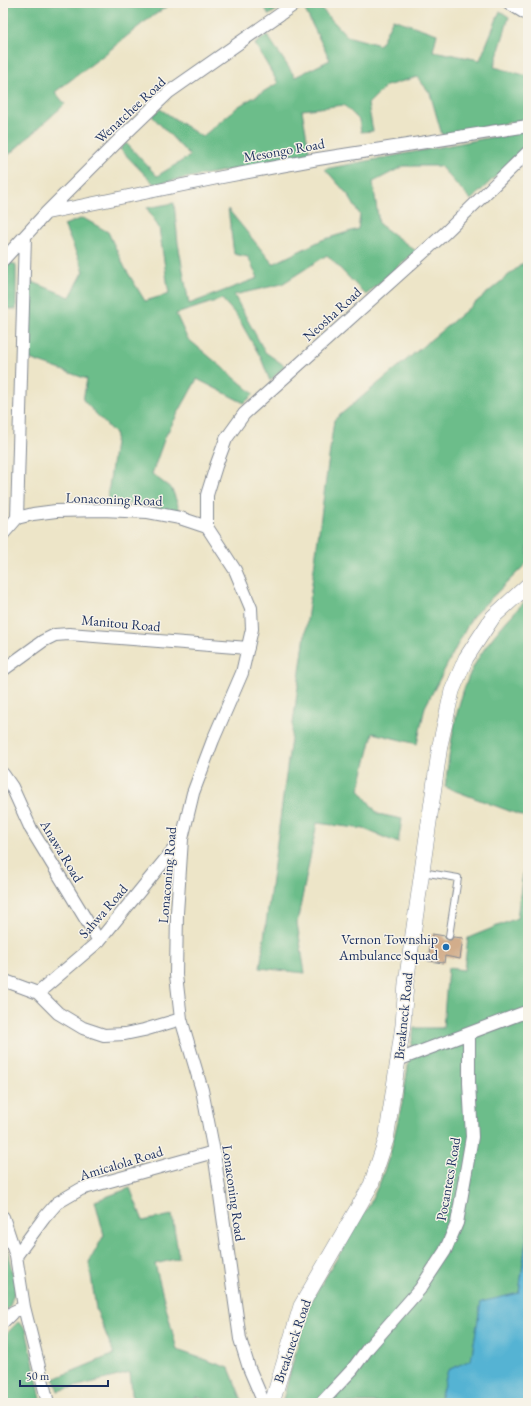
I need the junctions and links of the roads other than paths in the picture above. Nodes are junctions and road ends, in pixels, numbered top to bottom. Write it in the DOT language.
graph roads {
  1 [pos="296,3"];
  2 [pos="509,3"];
  3 [pos="528,14"];
  4 [pos="528,126"];
  5 [pos="528,152"];
  6 [pos="46,213"];
  7 [pos="25,236"];
  8 [pos="3,260"];
  9 [pos="17,518"];
  10 [pos="207,527"];
  11 [pos="3,534"];
  12 [pos="528,585"];
  13 [pos="248,648"];
  14 [pos="3,670"];
  15 [pos="3,774"];
  16 [pos="182,839"];
  17 [pos="422,872"];
  18 [pos="449,936"];
  19 [pos="99,941"];
  20 [pos="3,980"];
  21 [pos="38,993"];
  22 [pos="528,1011"];
  23 [pos="181,1019"];
  24 [pos="469,1034"];
  25 [pos="398,1060"];
  26 [pos="214,1152"];
  27 [pos="3,1217"];
  28 [pos="16,1256"];
  29 [pos="24,1307"];
  30 [pos="3,1322"];
  31 [pos="48,1403"];
  32 [pos="264,1403"];
  33 [pos="272,1403"];
  34 [pos="321,1403"];
  1 -- 6 [label="street, Wenatchee Road"];
  2 -- 3 [label="street"];
  4 -- 6 [label="street, Mesongo Road"];
  5 -- 10 [label="street, Neosha Road"];
  6 -- 7 [label="street, Wenatchee Road"];
  7 -- 8 [label="street, Wenatchee Road"];
  7 -- 9 [label="street"];
  9 -- 10 [label="street, Lonaconing Road"];
  9 -- 11 [label="street"];
  10 -- 13 [label="street, Lonaconing Road"];
  12 -- 17 [label="street, Breakneck Road"];
  13 -- 14 [label="street, Manitou Road"];
  13 -- 16 [label="street, Lonaconing Road"];
  15 -- 19 [label="street, Anawa Road"];
  16 -- 19 [label="street, Sahwa Road"];
  16 -- 23 [label="street, Lonaconing Road"];
  17 -- 18 [label="lane"];
  17 -- 25 [label="street, Breakneck Road"];
  19 -- 21 [label="street, Sahwa Road"];
  20 -- 21 [label="street"];
  21 -- 23 [label="street"];
  22 -- 24 [label="street"];
  23 -- 26 [label="street, Lonaconing Road"];
  24 -- 25 [label="street"];
  24 -- 34 [label="street, Pocantecs Road"];
  25 -- 33 [label="street, Breakneck Road"];
  26 -- 28 [label="street, Amicalola Road"];
  26 -- 32 [label="street, Lonaconing Road"];
  27 -- 28 [label="street"];
  28 -- 29 [label="street"];
  29 -- 30 [label="street"];
  29 -- 31 [label="street"];
}
